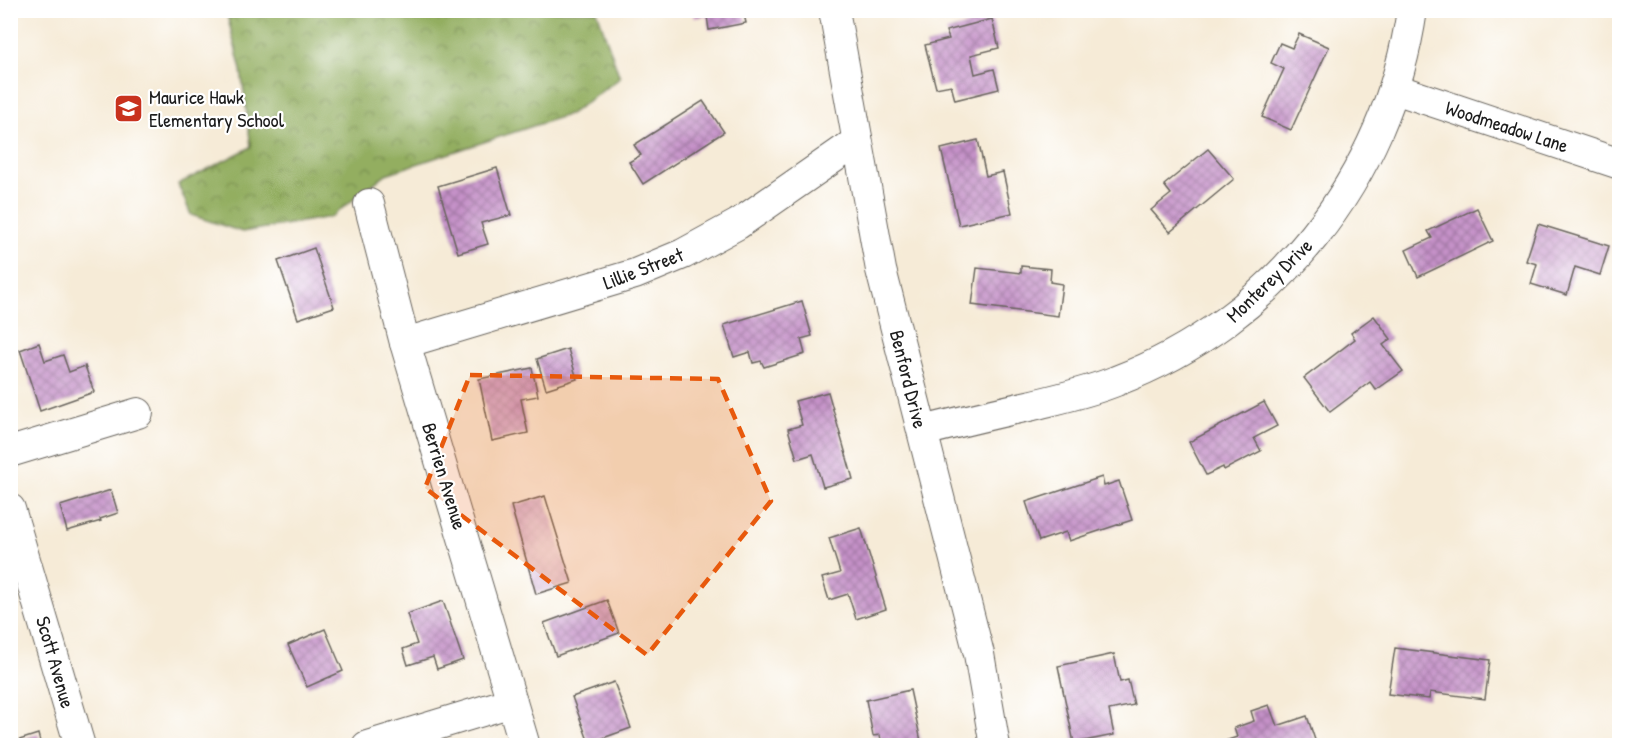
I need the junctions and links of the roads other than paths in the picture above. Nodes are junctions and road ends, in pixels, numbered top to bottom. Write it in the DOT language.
graph roads {
  1 [pos="834,10"];
  2 [pos="1412,10"];
  3 [pos="1395,89"];
  4 [pos="856,142"];
  5 [pos="1620,164"];
  6 [pos="369,204"];
  7 [pos="405,343"];
  8 [pos="138,413"];
  9 [pos="923,431"];
  10 [pos="10,452"];
  11 [pos="10,509"];
  12 [pos="512,702"];
  13 [pos="80,746"];
  14 [pos="367,746"];
  15 [pos="525,746"];
  16 [pos="995,746"];
  1 -- 4 [label="street, Benford Drive"];
  2 -- 3 [label="street, Monterey Drive"];
  3 -- 5 [label="street, Woodmeadow Lane"];
  3 -- 9 [label="street, Monterey Drive"];
  4 -- 7 [label="street, Lillie Street"];
  4 -- 9 [label="street, Benford Drive"];
  6 -- 7 [label="street, Berrien Avenue"];
  7 -- 12 [label="street, Berrien Avenue"];
  8 -- 10 [label="street"];
  9 -- 16 [label="street, Benford Drive"];
  11 -- 13 [label="street, Scott Avenue"];
  12 -- 14 [label="street"];
  12 -- 15 [label="street, Berrien Avenue"];
}
